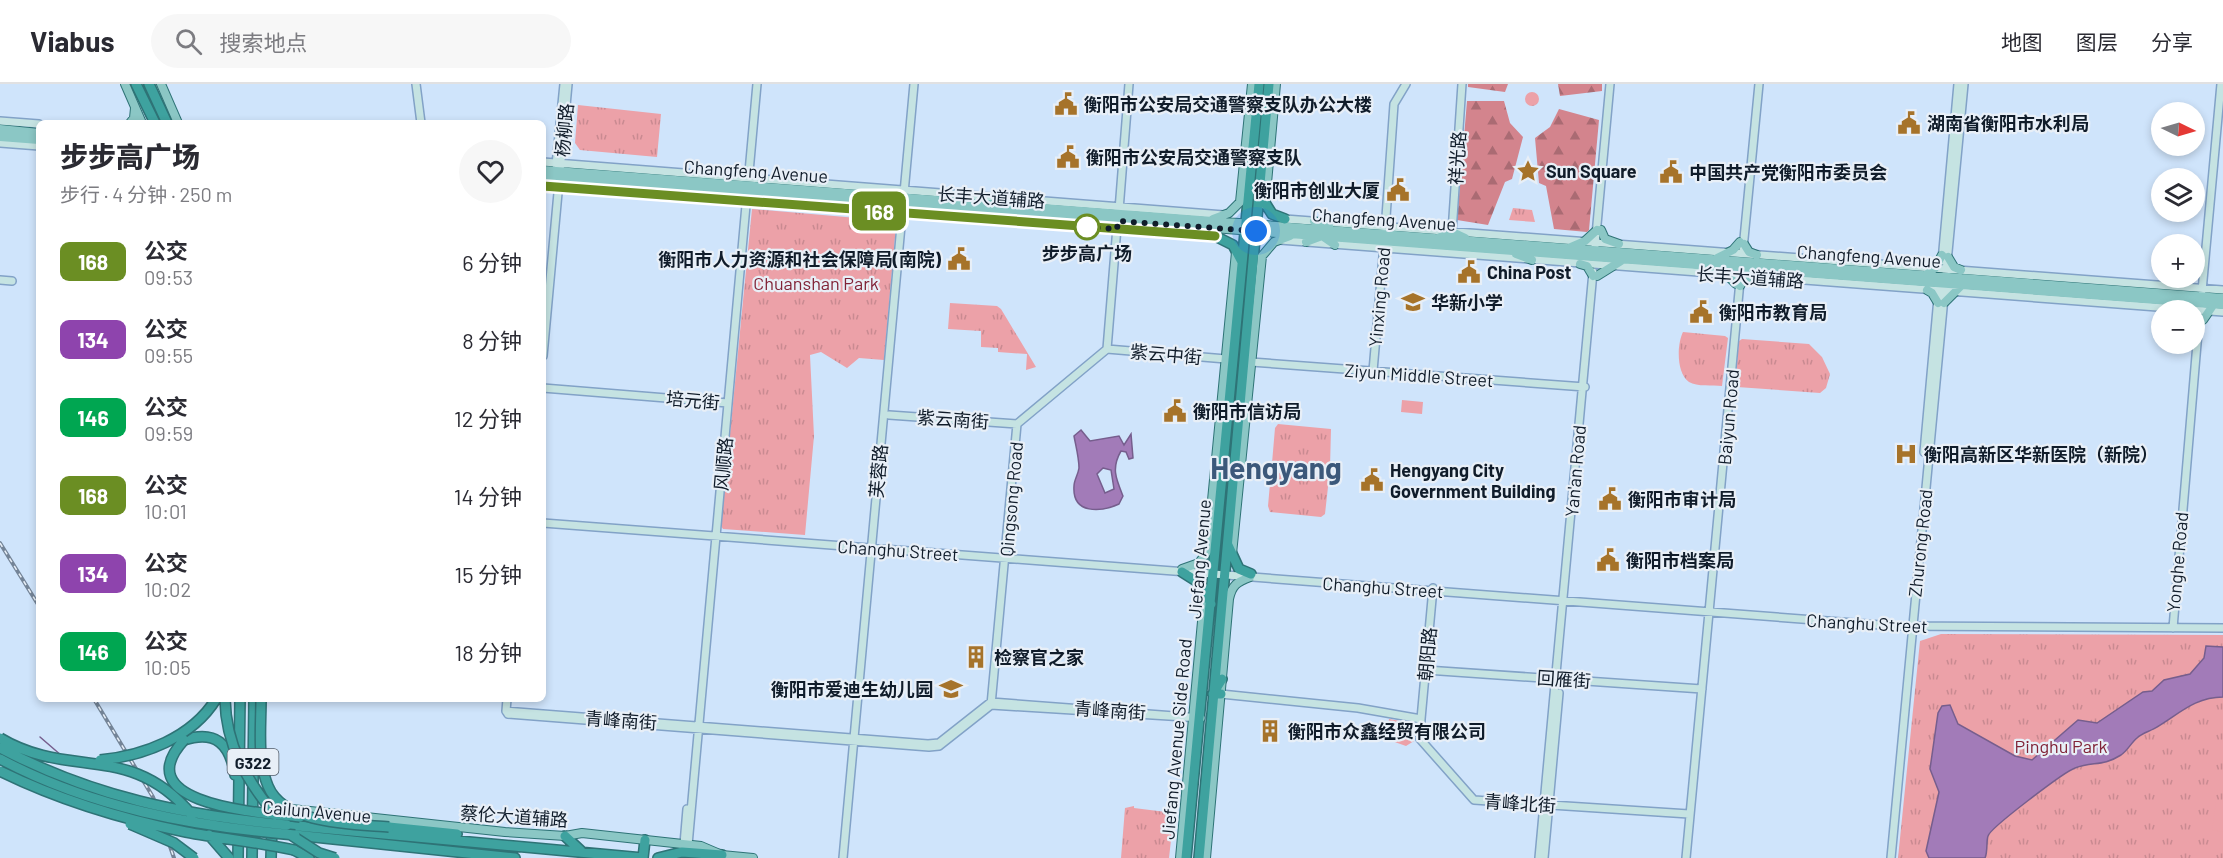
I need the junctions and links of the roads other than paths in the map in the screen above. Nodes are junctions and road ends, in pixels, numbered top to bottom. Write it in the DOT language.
graph roads {
  1 [pos="125,84"];
  2 [pos="136,84"];
  3 [pos="149,84"];
  4 [pos="161,84"];
  5 [pos="414,84"];
  6 [pos="564,84"];
  7 [pos="568,84"];
  8 [pos="756,84"];
  9 [pos="915,84"];
  10 [pos="1130,84"];
  11 [pos="1259,84"];
  12 [pos="1269,84"];
  13 [pos="1276,84"];
  14 [pos="1407,84"];
  15 [pos="1462,84"];
  16 [pos="1610,84"];
  17 [pos="1615,84"];
  18 [pos="1757,84"];
  19 [pos="1958,84"];
  20 [pos="1964,84"];
  21 [pos="2222,84"];
  22 [pos="1254,91"];
  23 [pos="1275,95"];
  24 [pos="135,107"];
  25 [pos="2223,108"];
  26 [pos="1267,109"];
  27 [pos="132,120"];
  28 [pos="141,120"];
  29 [pos="154,120"];
  30 [pos="167,120"];
  31 [pos="177,120"];
  32 [pos="419,120"];
  33 [pos="0,121"];
  34 [pos="36,124"];
  35 [pos="0,129"];
  36 [pos="36,132"];
  37 [pos="0,137"];
  38 [pos="36,140"];
  39 [pos="0,143"];
  40 [pos="36,146"];
  41 [pos="546,165"];
  42 [pos="546,171"];
  43 [pos="557,175"];
  44 [pos="546,177"];
  45 [pos="546,184"];
  46 [pos="746,189"];
  47 [pos="1259,192"];
  48 [pos="904,201"];
  49 [pos="1265,205"];
  50 [pos="1224,215"];
  51 [pos="1118,217"];
  52 [pos="1285,219"];
  53 [pos="1209,220"];
  54 [pos="1314,221"];
  55 [pos="1251,227"];
  56 [pos="1599,230"];
  57 [pos="1342,231"];
  58 [pos="1452,232"];
  59 [pos="1294,234"];
  60 [pos="1215,236"];
  61 [pos="1322,236"];
  62 [pos="1384,238"];
  63 [pos="1438,238"];
  64 [pos="1278,240"];
  65 [pos="1469,240"];
  66 [pos="1585,242"];
  67 [pos="1306,243"];
  68 [pos="1742,243"];
  69 [pos="1619,244"];
  70 [pos="1335,245"];
  71 [pos="1570,248"];
  72 [pos="1236,250"];
  73 [pos="1521,253"];
  74 [pos="1728,253"];
  75 [pos="1597,254"];
  76 [pos="1757,255"];
  77 [pos="1945,256"];
  78 [pos="1715,259"];
  79 [pos="1532,260"];
  80 [pos="1624,260"];
  81 [pos="1243,263"];
  82 [pos="1580,264"];
  83 [pos="1609,266"];
  84 [pos="1739,269"];
  85 [pos="1961,270"];
  86 [pos="1768,271"];
  87 [pos="1783,272"];
  88 [pos="1722,275"];
  89 [pos="1595,276"];
  90 [pos="1751,277"];
  91 [pos="546,278"];
  92 [pos="1942,279"];
  93 [pos="0,280"];
  94 [pos="1799,280"];
  95 [pos="12,281"];
  96 [pos="1962,285"];
  97 [pos="2068,286"];
  98 [pos="1927,290"];
  99 [pos="2223,290"];
  100 [pos="1954,292"];
  101 [pos="2223,298"];
  102 [pos="2173,300"];
  103 [pos="2203,300"];
  104 [pos="2203,300"];
  105 [pos="2120,301"];
  106 [pos="2151,302"];
  107 [pos="2151,302"];
  108 [pos="1941,303"];
  109 [pos="2205,303"];
  110 [pos="2205,303"];
  111 [pos="2205,305"];
  112 [pos="2223,312"];
  113 [pos="546,317"];
  114 [pos="1107,350"];
  115 [pos="2198,354"];
  116 [pos="1230,360"];
  117 [pos="1251,362"];
  118 [pos="1373,371"];
  119 [pos="1242,375"];
  120 [pos="1585,387"];
  121 [pos="546,389"];
  122 [pos="726,403"];
  123 [pos="890,415"];
  124 [pos="1017,424"];
  125 [pos="1234,451"];
  126 [pos="1241,465"];
  127 [pos="1228,477"];
  128 [pos="1214,484"];
  129 [pos="546,521"];
  130 [pos="714,535"];
  131 [pos="1227,540"];
  132 [pos="872,547"];
  133 [pos="1232,556"];
  134 [pos="1005,557"];
  135 [pos="1182,570"];
  136 [pos="1219,573"];
  137 [pos="1251,575"];
  138 [pos="1433,589"];
  139 [pos="1210,593"];
  140 [pos="1565,599"];
  141 [pos="1708,610"];
  142 [pos="1910,625"];
  143 [pos="2173,625"];
  144 [pos="2223,626"];
  145 [pos="1426,670"];
  146 [pos="1222,679"];
  147 [pos="1558,679"];
  148 [pos="1700,689"];
  149 [pos="1217,694"];
  150 [pos="213,702"];
  151 [pos="225,702"];
  152 [pos="240,702"];
  153 [pos="254,702"];
  154 [pos="261,702"];
  155 [pos="509,702"];
  156 [pos="992,703"];
  157 [pos="1196,718"];
  158 [pos="1421,719"];
  159 [pos="697,728"];
  160 [pos="0,738"];
  161 [pos="855,740"];
  162 [pos="0,747"];
  163 [pos="0,759"];
  164 [pos="79,761"];
  165 [pos="0,771"];
  166 [pos="239,796"];
  167 [pos="1547,805"];
  168 [pos="89,807"];
  169 [pos="273,807"];
  170 [pos="1688,814"];
  171 [pos="332,821"];
  172 [pos="402,825"];
  173 [pos="565,836"];
  174 [pos="645,840"];
  175 [pos="686,845"];
  176 [pos="581,851"];
  177 [pos="722,855"];
  178 [pos="194,858"];
  179 [pos="229,858"];
  180 [pos="238,858"];
  181 [pos="253,858"];
  182 [pos="271,858"];
  183 [pos="309,858"];
  184 [pos="335,858"];
  185 [pos="515,858"];
  186 [pos="643,858"];
  187 [pos="658,858"];
  188 [pos="668,858"];
  189 [pos="692,858"];
  190 [pos="752,858"];
  191 [pos="845,858"];
  192 [pos="1180,858"];
  193 [pos="1186,858"];
  194 [pos="1199,858"];
  195 [pos="1206,858"];
  196 [pos="1539,858"];
  197 [pos="1544,858"];
  198 [pos="1684,858"];
  199 [pos="1889,858"];
  1 -- 24 [label="main road"];
  2 -- 29 [label="highway"];
  3 -- 30 [label="highway"];
  4 -- 31 [label="main road"];
  5 -- 32 [label="street"];
  6 -- 43 [label="street, 杨柳路"];
  7 -- 43 [label="street, 杨柳路"];
  8 -- 46 [label="street, 风顺路"];
  9 -- 48 [label="street, 芙蓉路"];
  10 -- 51 [label="street"];
  11 -- 22 [label="highway, Jiefang Avenue"];
  12 -- 26 [label="highway, Jiefang Avenue"];
  13 -- 23 [label="main road"];
  14 -- 62 [label="street, Yinxing Road"];
  15 -- 58 [label="street, 祥光路"];
  16 -- 56 [label="street, Yan'an Road"];
  17 -- 56 [label="street, Yan'an Road"];
  18 -- 68 [label="street, Baiyun Road"];
  19 -- 77 [label="street, Zhurong Road"];
  20 -- 77 [label="street, Zhurong Road"];
  21 -- 103 [label="street"];
  22 -- 50 [label="main road"];
  22 -- 55 [label="highway, Jiefang Avenue"];
  23 -- 26 [label="highway"];
  23 -- 49 [label="main road"];
  24 -- 27 [label="main road"];
  24 -- 28 [label="main road"];
  25 -- 104 [label="street"];
  26 -- 47 [label="highway, Jiefang Avenue"];
  33 -- 34 [label="street"];
  35 -- 36 [label="main road"];
  37 -- 38 [label="main road"];
  39 -- 40 [label="street"];
  41 -- 43 [label="street"];
  42 -- 43 [label="main road, Changfeng Avenue"];
  43 -- 44 [label="main road, Changfeng Avenue"];
  43 -- 45 [label="street"];
  43 -- 46 [label="main road, Changfeng Avenue"];
  43 -- 46 [label="street"];
  43 -- 91 [label="street, 杨柳路"];
  43 -- 113 [label="street, 杨柳路"];
  46 -- 48 [label="main road, Changfeng Avenue"];
  46 -- 48 [label="street"];
  46 -- 122 [label="street, 风顺路"];
  47 -- 49 [label="highway"];
  47 -- 55 [label="highway, Jiefang Avenue"];
  48 -- 51 [label="main road, Changfeng Avenue"];
  48 -- 51 [label="main road, Changfeng Avenue"];
  48 -- 132 [label="street, 芙蓉路"];
  49 -- 52 [label="highway"];
  50 -- 51 [label="street"];
  50 -- 53 [label="main road"];
  51 -- 53 [label="main road, Changfeng Avenue"];
  51 -- 55 [label="main road, Changfeng Avenue"];
  51 -- 60 [label="street"];
  51 -- 114 [label="street"];
  52 -- 54 [label="street"];
  53 -- 55 [label="main road, Changfeng Avenue"];
  54 -- 57 [label="main road"];
  54 -- 62 [label="street"];
  55 -- 57 [label="main road, Changfeng Avenue"];
  55 -- 59 [label="main road, Changfeng Avenue"];
  55 -- 81 [label="highway, Jiefang Avenue"];
  55 -- 119 [label="highway, Jiefang Avenue"];
  56 -- 66 [label="main road"];
  56 -- 69 [label="main road"];
  56 -- 75 [label="street, Yan'an Road"];
  57 -- 62 [label="main road, Changfeng Avenue"];
  58 -- 62 [label="street"];
  58 -- 63 [label="main road"];
  58 -- 65 [label="main road"];
  58 -- 66 [label="street"];
  59 -- 61 [label="main road, Changfeng Avenue"];
  59 -- 64 [label="main road"];
  60 -- 72 [label="highway"];
  61 -- 62 [label="main road, Changfeng Avenue"];
  61 -- 67 [label="main road"];
  61 -- 70 [label="main road"];
  62 -- 63 [label="main road, Changfeng Avenue"];
  62 -- 70 [label="street"];
  62 -- 73 [label="street"];
  62 -- 73 [label="main road, Changfeng Avenue"];
  62 -- 118 [label="street, Yinxing Road"];
  63 -- 65 [label="main road, Changfeng Avenue"];
  64 -- 67 [label="street"];
  64 -- 117 [label="main road"];
  65 -- 73 [label="main road, Changfeng Avenue"];
  66 -- 71 [label="main road"];
  66 -- 75 [label="street"];
  67 -- 70 [label="street"];
  68 -- 74 [label="main road"];
  68 -- 76 [label="main road"];
  68 -- 84 [label="street, Baiyun Road"];
  69 -- 74 [label="street"];
  69 -- 75 [label="street"];
  71 -- 73 [label="main road, Changfeng Avenue"];
  71 -- 75 [label="main road, Changfeng Avenue"];
  72 -- 81 [label="highway"];
  72 -- 116 [label="main road"];
  73 -- 75 [label="main road, Changfeng Avenue"];
  73 -- 79 [label="main road"];
  74 -- 78 [label="main road"];
  74 -- 84 [label="street"];
  75 -- 78 [label="main road, Changfeng Avenue"];
  75 -- 80 [label="main road, Changfeng Avenue"];
  75 -- 82 [label="street, 长丰大道辅路"];
  75 -- 83 [label="street, 长丰大道辅路"];
  75 -- 89 [label="street, Yan'an Road"];
  76 -- 84 [label="street"];
  76 -- 92 [label="street"];
  77 -- 85 [label="main road"];
  77 -- 92 [label="main road"];
  77 -- 92 [label="street, Zhurong Road"];
  78 -- 84 [label="main road, Changfeng Avenue"];
  79 -- 82 [label="street, 长丰大道辅路"];
  80 -- 83 [label="main road"];
  80 -- 84 [label="main road, Changfeng Avenue"];
  81 -- 116 [label="highway, Jiefang Avenue"];
  82 -- 89 [label="main road"];
  83 -- 88 [label="street, 长丰大道辅路"];
  83 -- 89 [label="main road"];
  84 -- 86 [label="main road, Changfeng Avenue"];
  84 -- 88 [label="main road"];
  84 -- 90 [label="main road"];
  84 -- 92 [label="main road, Changfeng Avenue"];
  84 -- 141 [label="street, Baiyun Road"];
  85 -- 92 [label="street"];
  85 -- 97 [label="street"];
  86 -- 87 [label="main road, Changfeng Avenue"];
  86 -- 90 [label="main road"];
  87 -- 92 [label="main road, Changfeng Avenue"];
  87 -- 94 [label="main road"];
  89 -- 120 [label="street, Yan'an Road"];
  90 -- 94 [label="street, 长丰大道辅路"];
  92 -- 96 [label="main road, Changfeng Avenue"];
  92 -- 97 [label="main road, Changfeng Avenue"];
  92 -- 98 [label="street, 长丰大道辅路"];
  92 -- 100 [label="street, 长丰大道辅路"];
  92 -- 108 [label="street, Zhurong Road"];
  93 -- 95 [label="street"];
  94 -- 98 [label="street, 长丰大道辅路"];
  96 -- 97 [label="main road, Changfeng Avenue"];
  96 -- 100 [label="main road"];
  97 -- 102 [label="main road, Changfeng Avenue"];
  97 -- 105 [label="main road, Changfeng Avenue"];
  98 -- 108 [label="main road"];
  99 -- 109 [label="street"];
  100 -- 105 [label="street, 长丰大道辅路"];
  100 -- 108 [label="main road"];
  101 -- 110 [label="main road, Changfeng Avenue"];
  105 -- 106 [label="main road, Changfeng Avenue"];
  105 -- 107 [label="street, 长丰大道辅路"];
  108 -- 142 [label="street, Zhurong Road"];
  111 -- 112 [label="street, 长丰大道辅路"];
  114 -- 116 [label="street, 紫云中街"];
  114 -- 124 [label="street, Qingsong Road"];
  115 -- 143 [label="street, Yonghe Road"];
  116 -- 127 [label="highway, Jiefang Avenue"];
  116 -- 128 [label="main road"];
  117 -- 118 [label="street, Ziyun Middle Street"];
  117 -- 119 [label="highway"];
  117 -- 126 [label="main road"];
  118 -- 120 [label="street, Ziyun Middle Street"];
  119 -- 125 [label="highway, Jiefang Avenue"];
  120 -- 140 [label="street, Yan'an Road"];
  121 -- 122 [label="street, 培元街"];
  122 -- 130 [label="street, 风顺路"];
  123 -- 124 [label="street, 紫云南街"];
  124 -- 134 [label="street, Qingsong Road"];
  125 -- 126 [label="highway"];
  125 -- 127 [label="highway, Jiefang Avenue"];
  126 -- 127 [label="highway"];
  126 -- 133 [label="main road"];
  127 -- 128 [label="main road"];
  127 -- 131 [label="highway, Jiefang Avenue"];
  127 -- 136 [label="highway, Jiefang Avenue"];
  128 -- 135 [label="main road"];
  129 -- 130 [label="street, Changhu Street"];
  130 -- 132 [label="street, Changhu Street"];
  130 -- 159 [label="street, 风顺路"];
  131 -- 133 [label="highway"];
  131 -- 136 [label="highway, Jiefang Avenue"];
  132 -- 134 [label="street, Changhu Street"];
  132 -- 161 [label="street, 芙蓉路"];
  133 -- 137 [label="highway"];
  134 -- 135 [label="street, Changhu Street"];
  134 -- 156 [label="street, Qingsong Road"];
  135 -- 136 [label="street, Changhu Street"];
  135 -- 139 [label="highway"];
  136 -- 137 [label="street, Changhu Street"];
  136 -- 139 [label="highway, Jiefang Avenue"];
  136 -- 149 [label="highway, Jiefang Avenue"];
  137 -- 138 [label="street, Changhu Street"];
  137 -- 146 [label="main road"];
  138 -- 140 [label="street, Changhu Street"];
  138 -- 145 [label="street, 朝阳路"];
  139 -- 157 [label="main road, Jiefang Avenue Side Road"];
  139 -- 157 [label="highway, Jiefang Avenue"];
  140 -- 141 [label="street, Changhu Street"];
  140 -- 147 [label="street, Yan'an Road"];
  141 -- 142 [label="street, Changhu Street"];
  141 -- 148 [label="street, Baiyun Road"];
  142 -- 143 [label="street, Changhu Street"];
  142 -- 199 [label="street, Zhurong Road"];
  143 -- 144 [label="street, Changhu Street"];
  145 -- 147 [label="street, 回雁街"];
  145 -- 158 [label="street, 朝阳路"];
  146 -- 149 [label="highway"];
  147 -- 148 [label="street, 回雁街"];
  147 -- 167 [label="street, Yan'an Road"];
  148 -- 170 [label="street, Baiyun Road"];
  149 -- 158 [label="street"];
  149 -- 194 [label="highway, Jiefang Avenue"];
  149 -- 195 [label="main road"];
  150 -- 164 [label="highway, bridge"];
  151 -- 184 [label="highway, bridge"];
  152 -- 166 [label="highway, G322"];
  153 -- 181 [label="highway, G322"];
  154 -- 171 [label="highway, bridge"];
  155 -- 159 [label="street, 青峰南街"];
  156 -- 157 [label="street, 青峰南街"];
  156 -- 161 [label="street, 青峰南街"];
  157 -- 192 [label="main road, Jiefang Avenue Side Road"];
  157 -- 193 [label="highway, Jiefang Avenue"];
  158 -- 167 [label="street, 青峰北街"];
  159 -- 161 [label="street, 青峰南街"];
  159 -- 175 [label="street, 风顺路"];
  160 -- 164 [label="highway, bridge"];
  161 -- 191 [label="street, 芙蓉路"];
  162 -- 176 [label="highway, Cailun Avenue, bridge"];
  163 -- 185 [label="highway, Cailun Avenue, bridge"];
  164 -- 179 [label="highway, bridge"];
  165 -- 168 [label="highway, bridge"];
  166 -- 171 [label="highway, bridge"];
  166 -- 180 [label="highway, G322"];
  167 -- 170 [label="street, 青峰北街"];
  167 -- 196 [label="street, Yan'an Road"];
  167 -- 197 [label="street, Yan'an Road"];
  168 -- 178 [label="highway, bridge"];
  168 -- 183 [label="highway, bridge"];
  169 -- 172 [label="main road, 蔡伦大道辅路"];
  169 -- 182 [label="highway"];
  170 -- 198 [label="street, Baiyun Road"];
  171 -- 172 [label="highway, bridge"];
  172 -- 173 [label="main road, 蔡伦大道辅路"];
  172 -- 176 [label="highway"];
  173 -- 174 [label="main road, 蔡伦大道辅路"];
  173 -- 176 [label="highway"];
  174 -- 175 [label="main road, 蔡伦大道辅路"];
  174 -- 186 [label="highway"];
  175 -- 177 [label="main road, 蔡伦大道辅路"];
  176 -- 186 [label="highway, Cailun Avenue"];
  177 -- 187 [label="highway"];
  177 -- 190 [label="main road, 蔡伦大道辅路"];
  188 -- 189 [label="highway"];
}
